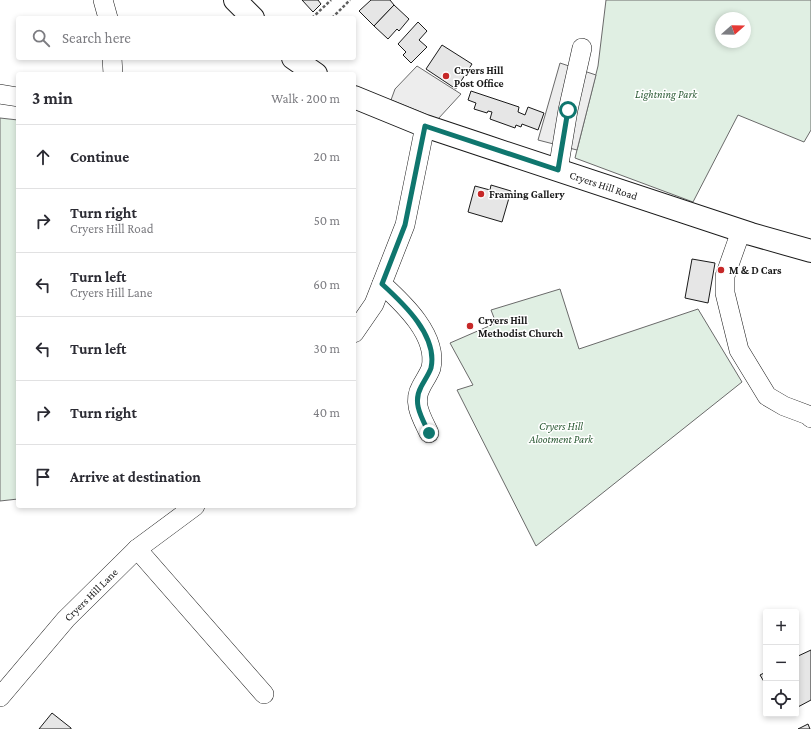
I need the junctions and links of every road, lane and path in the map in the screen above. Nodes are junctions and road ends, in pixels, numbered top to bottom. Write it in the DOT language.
graph roads {
  1 [pos="103,0"];
  2 [pos="235,0"];
  3 [pos="331,0"];
  4 [pos="350,0"];
  5 [pos="107,16"];
  6 [pos="250,16"];
  7 [pos="314,16"];
  8 [pos="334,16"];
  9 [pos="582,48"];
  10 [pos="112,60"];
  11 [pos="114,72"];
  12 [pos="0,94"];
  13 [pos="16,97"];
  14 [pos="356,98"];
  15 [pos="425,126"];
  16 [pos="558,170"];
  17 [pos="741,231"];
  18 [pos="811,251"];
  19 [pos="382,284"];
  20 [pos="356,330"];
  21 [pos="811,418"];
  22 [pos="429,433"];
  23 [pos="192,508"];
  24 [pos="137,549"];
  25 [pos="264,694"];
  26 [pos="0,697"];
  1 -- 5 [label="street"];
  2 -- 6 [label="main road"];
  3 -- 7 [label="path"];
  4 -- 8 [label="path"];
  9 -- 16 [label="street"];
  10 -- 11 [label="street"];
  12 -- 13 [label="street"];
  14 -- 15 [label="main road, Cryers Hill Road"];
  15 -- 16 [label="main road, Cryers Hill Road"];
  15 -- 19 [label="street"];
  16 -- 17 [label="main road, Cryers Hill Road"];
  17 -- 18 [label="main road, Cryers Hill Road"];
  17 -- 21 [label="street"];
  19 -- 20 [label="street"];
  19 -- 22 [label="street"];
  23 -- 24 [label="street, Cryers Hill Lane"];
  24 -- 25 [label="street"];
  24 -- 26 [label="street, Cryers Hill Lane"];
}
